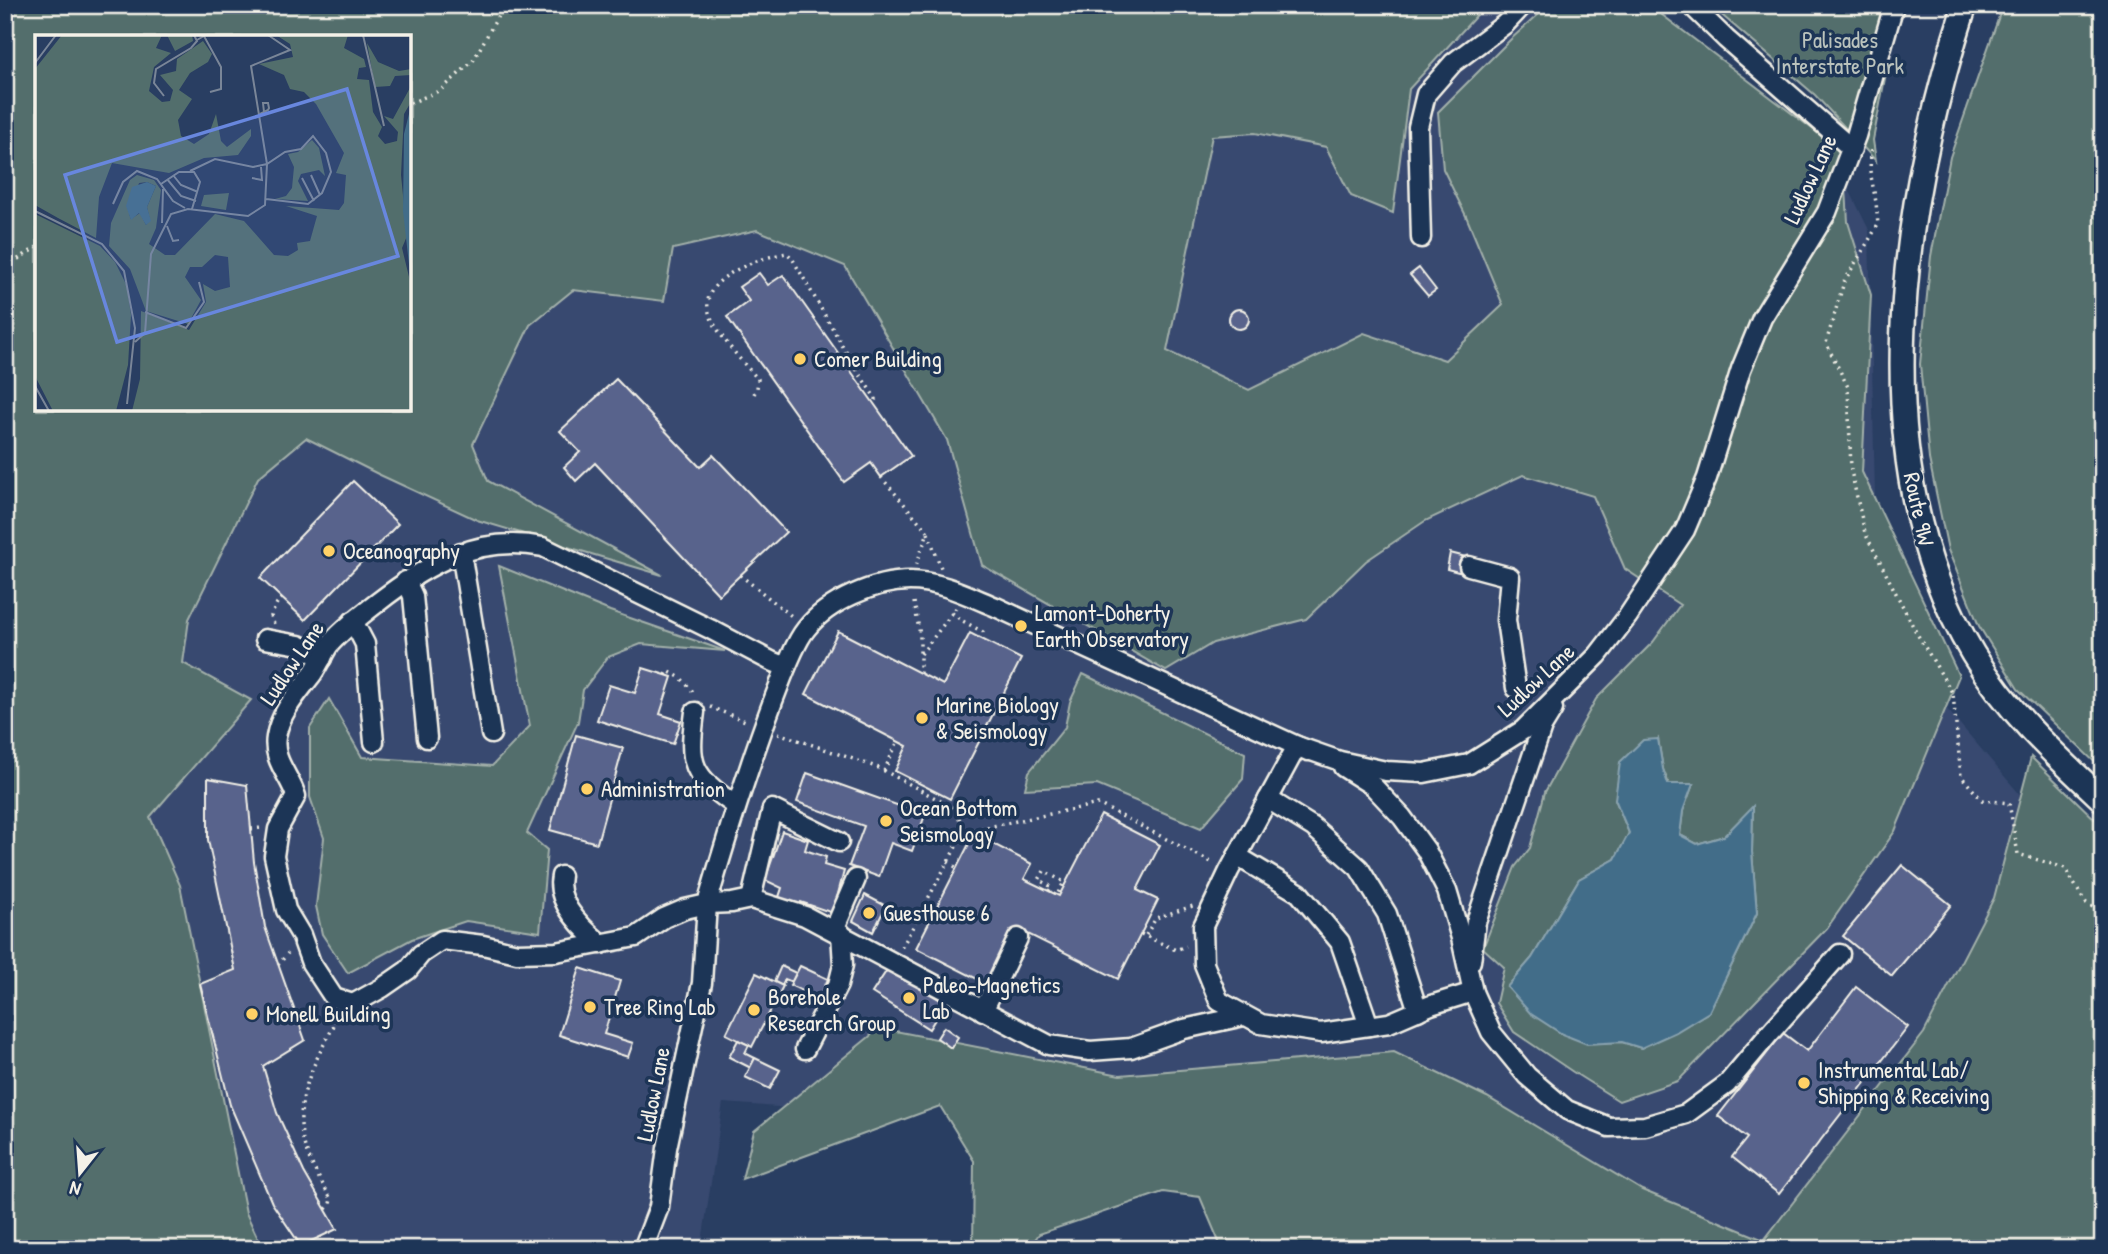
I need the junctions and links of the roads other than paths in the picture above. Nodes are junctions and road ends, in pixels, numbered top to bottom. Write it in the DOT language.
graph roads {
  1 [pos="1523,5"];
  2 [pos="1691,5"];
  3 [pos="1894,5"];
  4 [pos="1965,5"];
  5 [pos="1852,149"];
  6 [pos="1420,238"];
  7 [pos="461,552"];
  8 [pos="1469,566"];
  9 [pos="406,581"];
  10 [pos="353,621"];
  11 [pos="265,639"];
  12 [pos="322,658"];
  13 [pos="786,667"];
  14 [pos="1516,688"];
  15 [pos="1563,691"];
  16 [pos="695,712"];
  17 [pos="491,734"];
  18 [pos="427,738"];
  19 [pos="374,742"];
  20 [pos="1297,746"];
  21 [pos="1268,799"];
  22 [pos="2103,800"];
  23 [pos="736,806"];
  24 [pos="839,842"];
  25 [pos="1233,864"];
  26 [pos="561,876"];
  27 [pos="856,879"];
  28 [pos="751,899"];
  29 [pos="707,904"];
  30 [pos="837,931"];
  31 [pos="1018,938"];
  32 [pos="601,944"];
  33 [pos="1840,954"];
  34 [pos="1473,992"];
  35 [pos="983,1011"];
  36 [pos="1418,1011"];
  37 [pos="1244,1016"];
  38 [pos="1369,1026"];
  39 [pos="805,1049"];
  40 [pos="643,1249"];
  1 -- 6 [label="lane"];
  2 -- 5 [label="lane"];
  3 -- 5 [label="lane, Ludlow Lane"];
  4 -- 22 [label="main road, Route 9W"];
  5 -- 15 [label="lane, Ludlow Lane"];
  7 -- 9 [label="lane, Ludlow Lane"];
  7 -- 13 [label="lane, Ludlow Lane"];
  7 -- 17 [label="lane"];
  8 -- 14 [label="lane"];
  9 -- 10 [label="lane, Ludlow Lane"];
  9 -- 18 [label="lane"];
  10 -- 12 [label="lane, Ludlow Lane"];
  10 -- 19 [label="lane"];
  11 -- 12 [label="lane"];
  12 -- 32 [label="lane, Ludlow Lane"];
  13 -- 20 [label="lane, Ludlow Lane"];
  13 -- 23 [label="lane, Ludlow Lane"];
  15 -- 20 [label="lane, Ludlow Lane"];
  15 -- 34 [label="lane"];
  16 -- 23 [label="lane"];
  20 -- 21 [label="lane"];
  20 -- 34 [label="lane"];
  21 -- 25 [label="lane"];
  21 -- 36 [label="lane"];
  23 -- 29 [label="lane, Ludlow Lane"];
  24 -- 28 [label="lane"];
  25 -- 37 [label="lane"];
  25 -- 38 [label="lane"];
  26 -- 32 [label="lane"];
  27 -- 30 [label="lane"];
  28 -- 29 [label="lane"];
  28 -- 30 [label="lane"];
  29 -- 32 [label="lane, Ludlow Lane"];
  29 -- 40 [label="lane, Ludlow Lane"];
  30 -- 35 [label="lane"];
  30 -- 39 [label="lane"];
  31 -- 35 [label="lane"];
  33 -- 34 [label="lane"];
  34 -- 36 [label="lane"];
  35 -- 37 [label="lane"];
  36 -- 38 [label="lane"];
  37 -- 38 [label="lane"];
}
